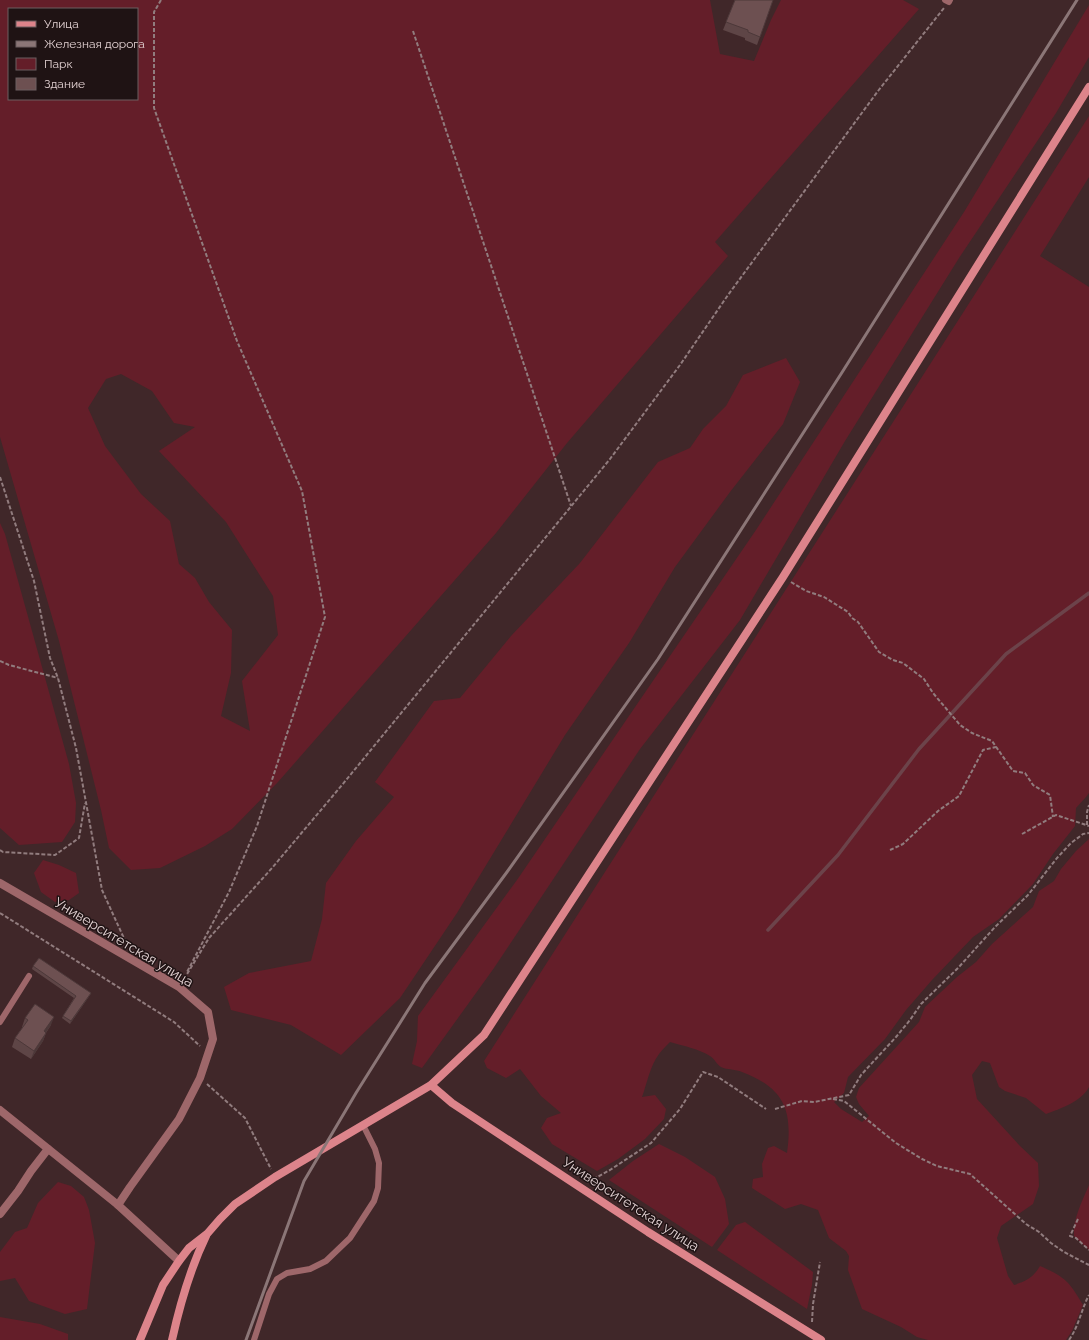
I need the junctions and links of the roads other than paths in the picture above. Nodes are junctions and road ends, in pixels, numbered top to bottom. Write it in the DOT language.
graph roads {
  1 [pos="1089,87"];
  2 [pos="0,883"];
  3 [pos="29,976"];
  4 [pos="0,1022"];
  5 [pos="431,1085"];
  6 [pos="0,1110"];
  7 [pos="363,1125"];
  8 [pos="48,1149"];
  9 [pos="118,1205"];
  10 [pos="0,1214"];
  11 [pos="207,1234"];
  12 [pos="179,1261"];
  13 [pos="140,1340"];
  14 [pos="172,1340"];
  15 [pos="254,1340"];
  16 [pos="821,1340"];
  1 -- 5 [label="main road"];
  2 -- 9 [label="street, Университетская улица"];
  3 -- 4 [label="lane"];
  5 -- 7 [label="main road"];
  5 -- 16 [label="main road, Университетская улица"];
  6 -- 8 [label="street"];
  7 -- 11 [label="main road"];
  7 -- 15 [label="lane"];
  8 -- 9 [label="street"];
  8 -- 10 [label="street"];
  9 -- 12 [label="street"];
  11 -- 12 [label="main road"];
  11 -- 14 [label="main road"];
  12 -- 13 [label="main road"];
}
